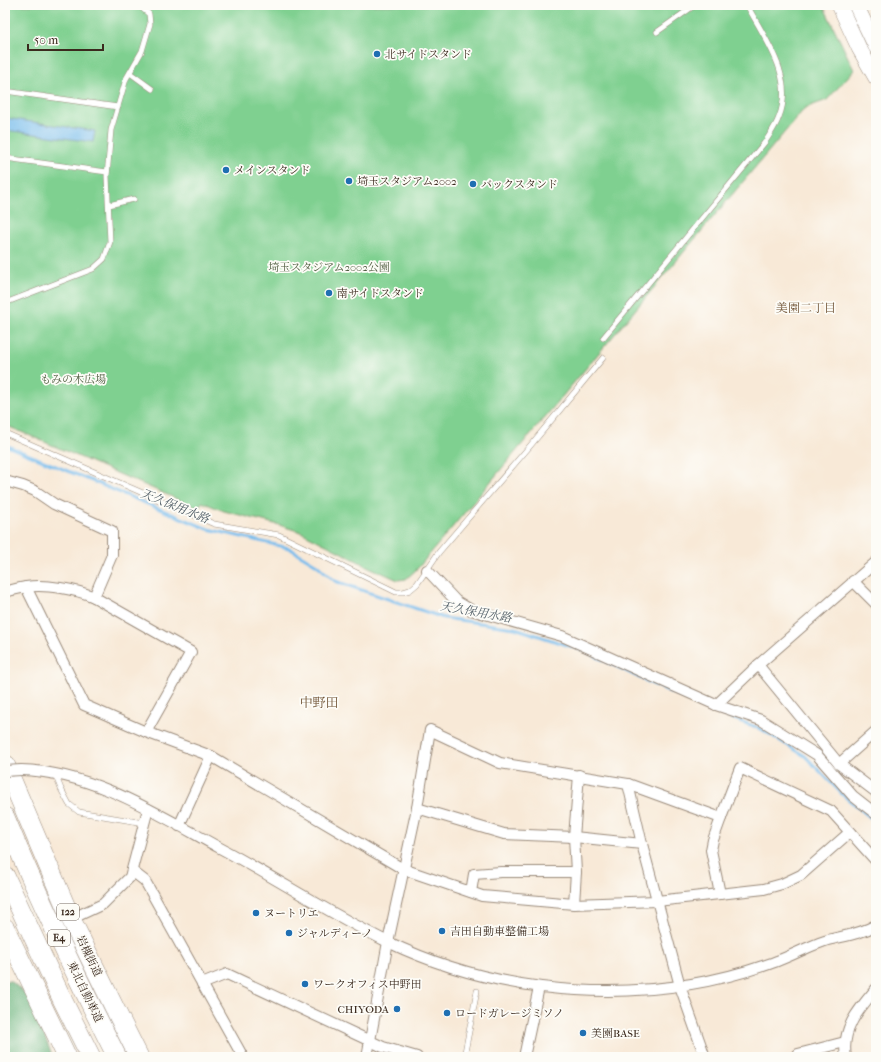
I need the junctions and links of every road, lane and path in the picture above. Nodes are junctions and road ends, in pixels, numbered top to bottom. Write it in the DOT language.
graph roads {
  1 [pos="138,5"];
  2 [pos="695,5"];
  3 [pos="747,5"];
  4 [pos="839,5"];
  5 [pos="856,5"];
  6 [pos="657,32"];
  7 [pos="876,47"];
  8 [pos="130,73"];
  9 [pos="876,78"];
  10 [pos="152,89"];
  11 [pos="5,91"];
  12 [pos="118,107"];
  13 [pos="5,158"];
  14 [pos="108,172"];
  15 [pos="134,199"];
  16 [pos="109,205"];
  17 [pos="5,303"];
  18 [pos="603,338"];
  19 [pos="603,358"];
  20 [pos="5,433"];
  21 [pos="5,481"];
  22 [pos="876,562"];
  23 [pos="427,570"];
  24 [pos="853,581"];
  25 [pos="26,587"];
  26 [pos="5,592"];
  27 [pos="94,596"];
  28 [pos="876,604"];
  29 [pos="758,665"];
  30 [pos="716,705"];
  31 [pos="876,731"];
  32 [pos="146,732"];
  33 [pos="211,756"];
  34 [pos="839,764"];
  35 [pos="13,767"];
  36 [pos="5,771"];
  37 [pos="55,773"];
  38 [pos="579,776"];
  39 [pos="628,784"];
  40 [pos="876,792"];
  41 [pos="417,808"];
  42 [pos="148,809"];
  43 [pos="876,814"];
  44 [pos="5,817"];
  45 [pos="721,818"];
  46 [pos="144,823"];
  47 [pos="179,826"];
  48 [pos="850,832"];
  49 [pos="574,837"];
  50 [pos="642,844"];
  51 [pos="876,861"];
  52 [pos="403,869"];
  53 [pos="132,871"];
  54 [pos="576,872"];
  55 [pos="5,876"];
  56 [pos="471,892"];
  57 [pos="720,894"];
  58 [pos="657,901"];
  59 [pos="574,904"];
  60 [pos="71,919"];
  61 [pos="876,925"];
  62 [pos="5,928"];
  63 [pos="388,942"];
  64 [pos="202,984"];
  65 [pos="680,986"];
  66 [pos="539,987"];
  67 [pos="876,989"];
  68 [pos="477,991"];
  69 [pos="370,1040"];
  70 [pos="845,1042"];
  71 [pos="67,1057"];
  72 [pos="91,1057"];
  73 [pos="117,1057"];
  74 [pos="140,1057"];
  75 [pos="243,1057"];
  76 [pos="367,1057"];
  77 [pos="417,1057"];
  78 [pos="464,1057"];
  79 [pos="524,1057"];
  80 [pos="705,1057"];
  81 [pos="799,1057"];
  82 [pos="846,1057"];
  1 -- 8 [label="lane"];
  2 -- 6 [label="lane"];
  3 -- 18 [label="lane"];
  4 -- 9 [label="street"];
  5 -- 7 [label="street"];
  8 -- 10 [label="lane"];
  8 -- 12 [label="lane"];
  11 -- 12 [label="lane"];
  12 -- 14 [label="lane"];
  13 -- 14 [label="lane"];
  14 -- 16 [label="lane"];
  15 -- 16 [label="lane"];
  16 -- 17 [label="lane"];
  19 -- 23 [label="lane"];
  20 -- 23 [label="lane"];
  21 -- 27 [label="street"];
  22 -- 24 [label="street"];
  23 -- 30 [label="street"];
  24 -- 28 [label="street"];
  24 -- 29 [label="street"];
  25 -- 26 [label="street"];
  25 -- 27 [label="street"];
  25 -- 32 [label="street"];
  27 -- 32 [label="street"];
  29 -- 30 [label="street"];
  29 -- 34 [label="street"];
  30 -- 43 [label="street"];
  31 -- 34 [label="street"];
  32 -- 33 [label="street"];
  33 -- 47 [label="street"];
  33 -- 52 [label="street"];
  34 -- 40 [label="street"];
  35 -- 36 [label="street, bridge"];
  35 -- 37 [label="street"];
  35 -- 60 [label="highway, 岩槻街道 / 122"];
  37 -- 42 [label="street"];
  37 -- 46 [label="lane"];
  38 -- 39 [label="street"];
  38 -- 41 [label="street"];
  38 -- 49 [label="street"];
  39 -- 45 [label="street"];
  39 -- 50 [label="street"];
  41 -- 49 [label="street"];
  41 -- 52 [label="street"];
  42 -- 46 [label="street"];
  42 -- 47 [label="street"];
  44 -- 73 [label="highway, 東北自動車道 / E4"];
  45 -- 48 [label="street"];
  45 -- 57 [label="street"];
  46 -- 53 [label="street"];
  47 -- 63 [label="street"];
  48 -- 51 [label="street"];
  48 -- 57 [label="street"];
  49 -- 50 [label="street"];
  49 -- 54 [label="street"];
  50 -- 58 [label="street"];
  52 -- 56 [label="street"];
  52 -- 63 [label="street"];
  53 -- 60 [label="street"];
  53 -- 64 [label="street"];
  54 -- 56 [label="street"];
  54 -- 59 [label="street"];
  55 -- 72 [label="highway, 東北自動車道 / E4"];
  56 -- 59 [label="street"];
  57 -- 58 [label="street"];
  58 -- 59 [label="street"];
  58 -- 65 [label="street"];
  60 -- 74 [label="highway, 岩槻街道 / 122"];
  61 -- 65 [label="street"];
  62 -- 71 [label="highway"];
  63 -- 66 [label="street"];
  63 -- 69 [label="street"];
  64 -- 69 [label="street"];
  64 -- 75 [label="street"];
  65 -- 66 [label="street"];
  65 -- 80 [label="street"];
  66 -- 79 [label="street"];
  67 -- 70 [label="street"];
  68 -- 78 [label="lane"];
  69 -- 76 [label="street"];
  69 -- 77 [label="street"];
  70 -- 81 [label="street"];
  70 -- 82 [label="street"];
}
